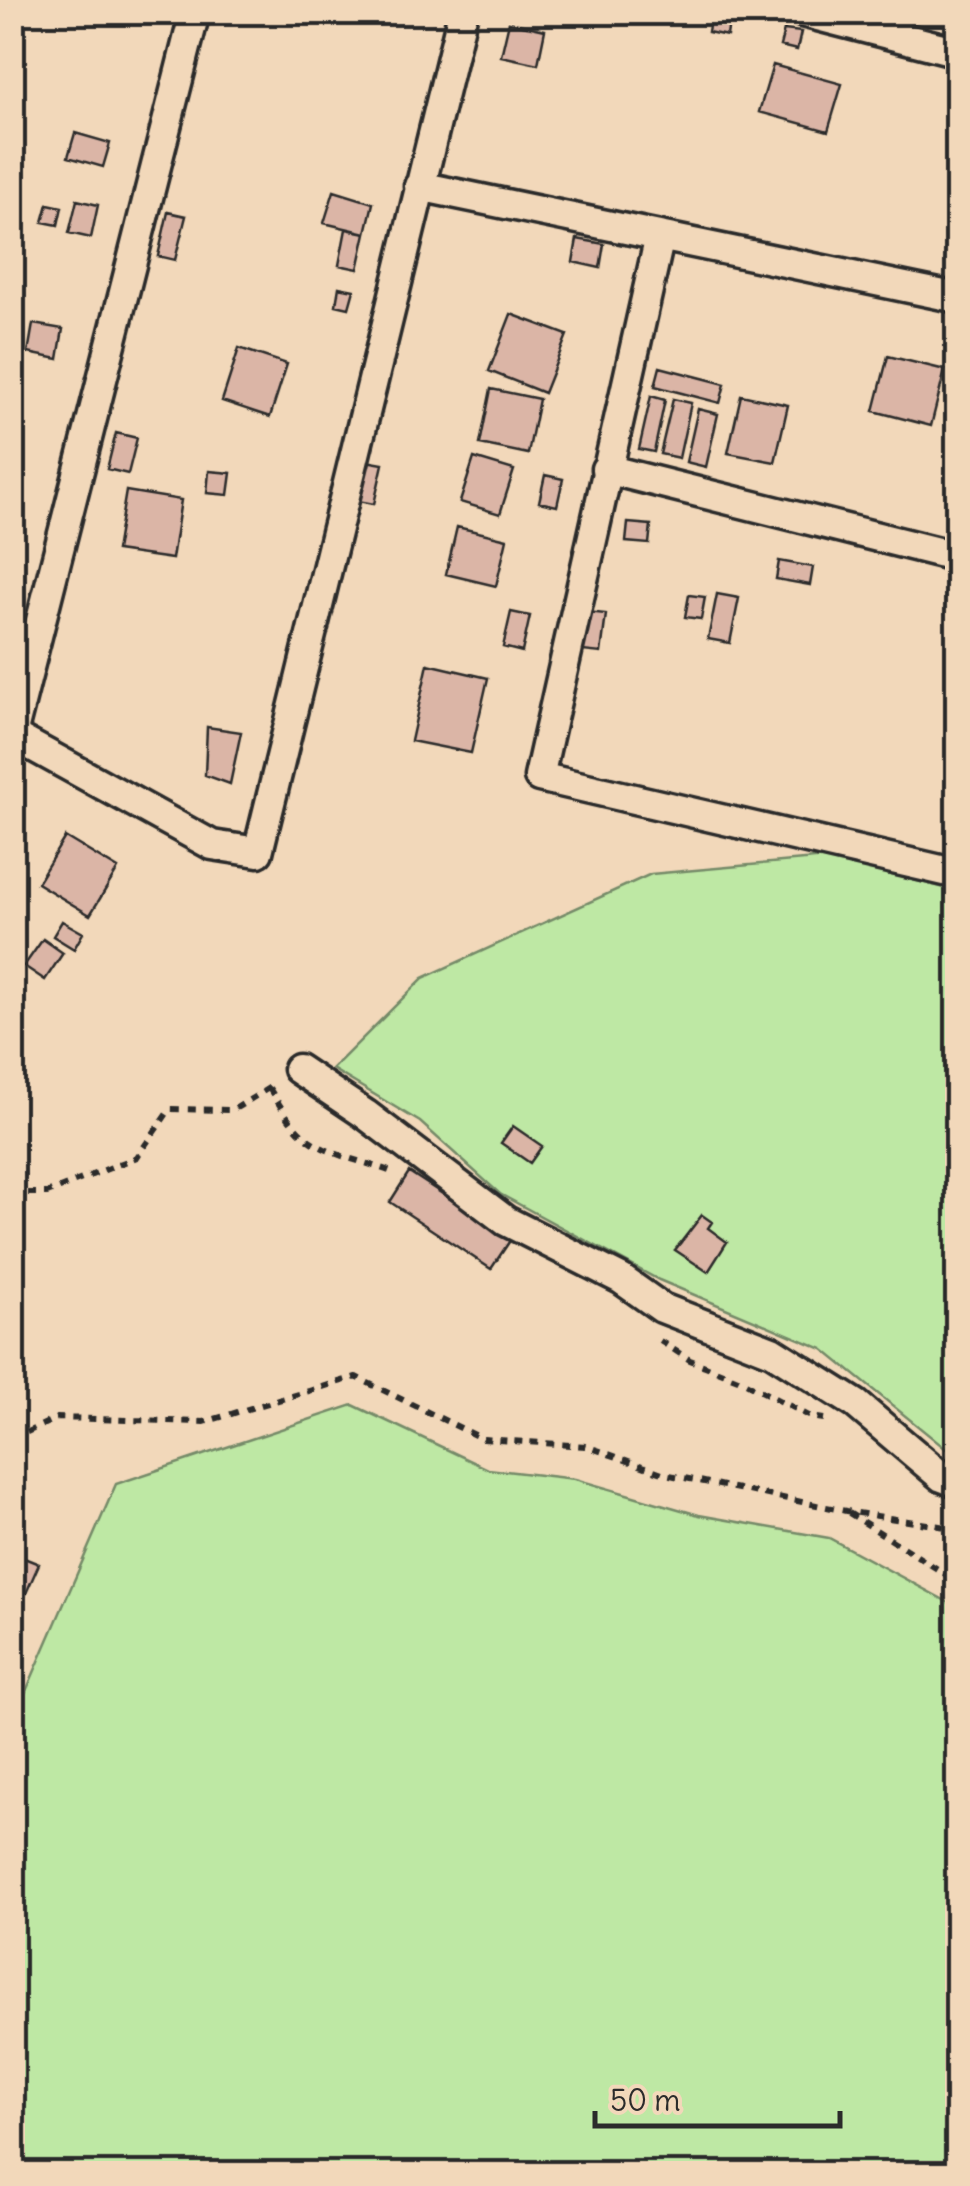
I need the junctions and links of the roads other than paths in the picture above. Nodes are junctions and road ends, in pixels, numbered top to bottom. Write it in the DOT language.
graph roads {
  1 [pos="194,12"];
  2 [pos="464,12"];
  3 [pos="802,12"];
  4 [pos="958,52"];
  5 [pos="419,186"];
  6 [pos="660,236"];
  7 [pos="958,298"];
  8 [pos="606,469"];
  9 [pos="958,557"];
  10 [pos="12,735"];
  11 [pos="958,874"];
  12 [pos="298,1070"];
  13 [pos="958,1483"];
  1 -- 10 [label="street"];
  2 -- 5 [label="street"];
  3 -- 4 [label="street"];
  5 -- 6 [label="street"];
  5 -- 10 [label="street"];
  6 -- 7 [label="street"];
  6 -- 8 [label="street"];
  8 -- 9 [label="street"];
  8 -- 11 [label="street"];
  12 -- 13 [label="street"];
}
